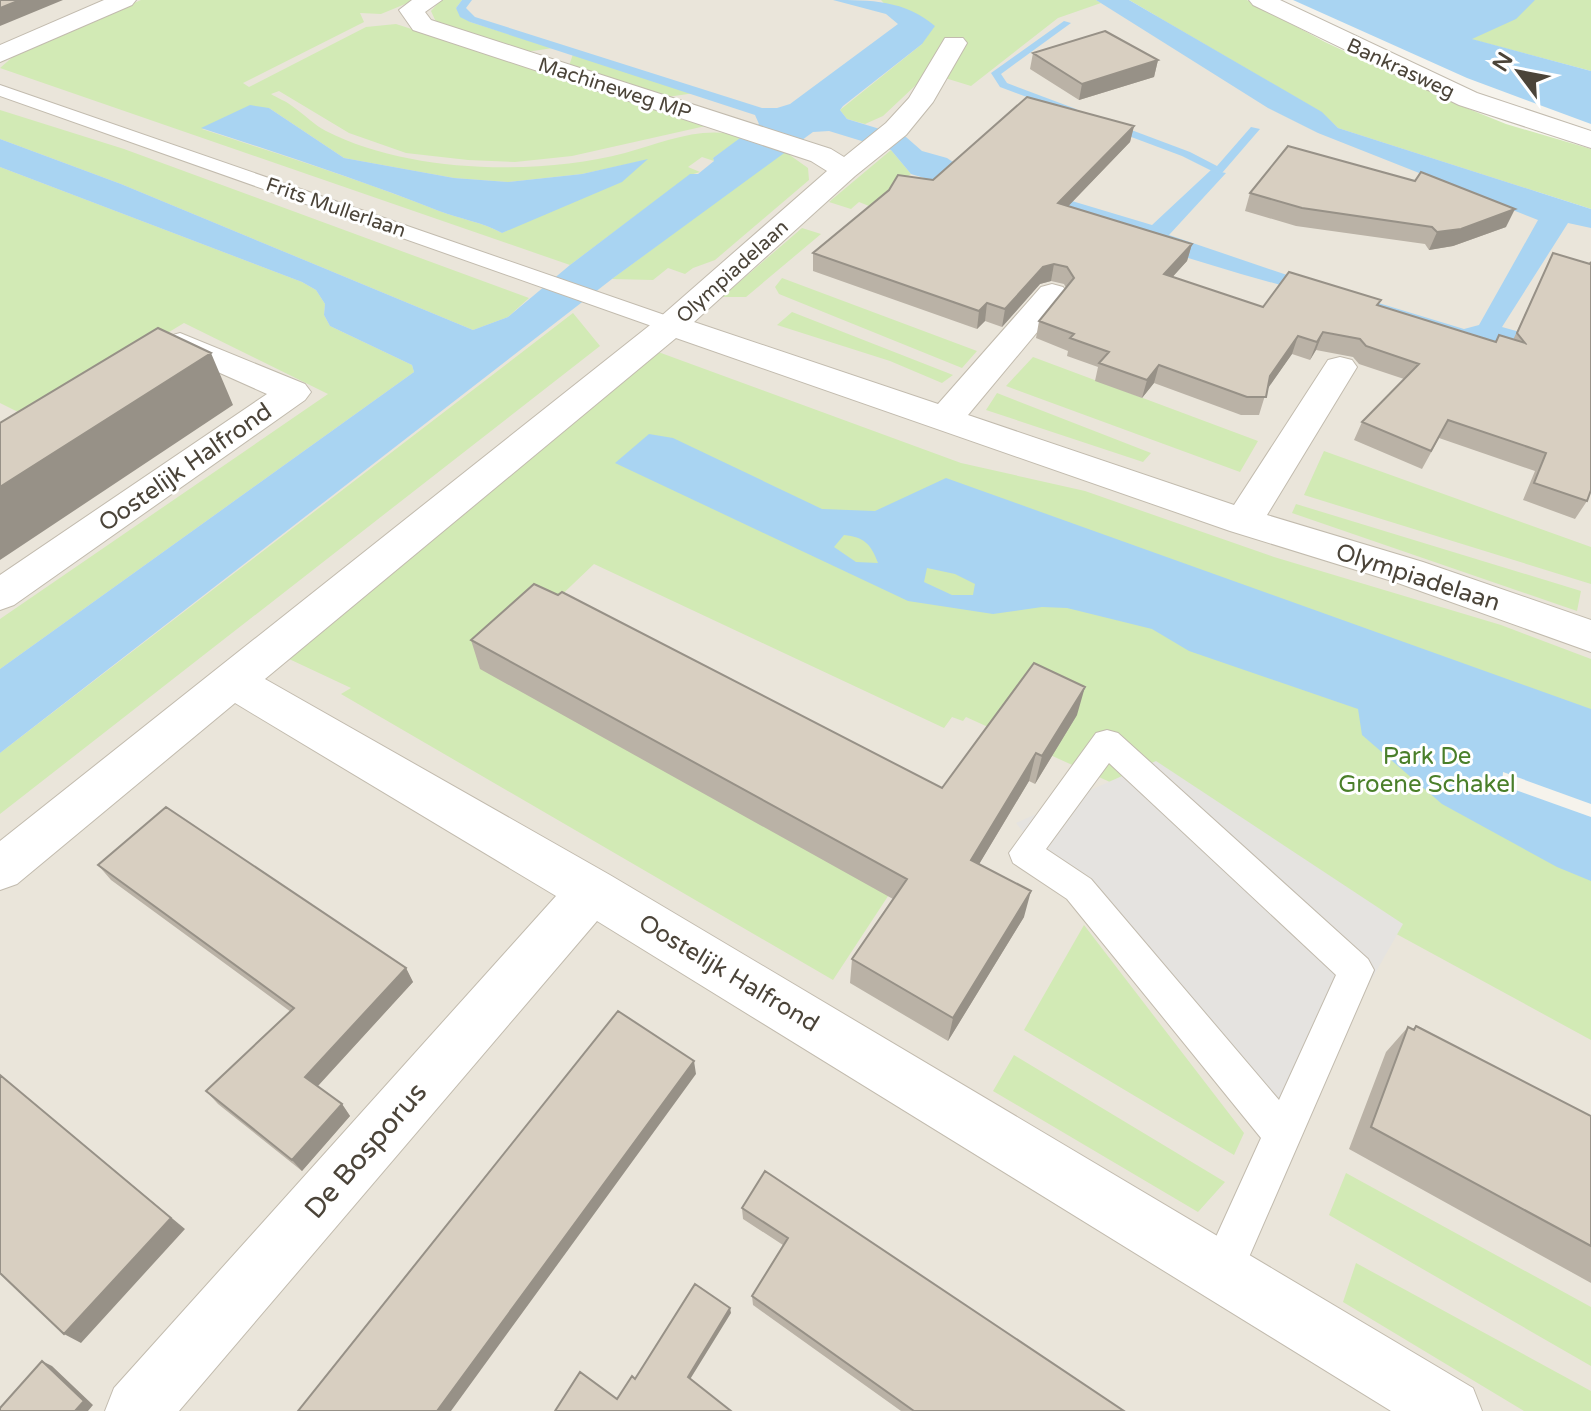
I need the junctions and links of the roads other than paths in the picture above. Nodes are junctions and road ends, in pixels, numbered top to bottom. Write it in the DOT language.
graph roads {
  1 [pos="124,0"];
  2 [pos="430,0"];
  3 [pos="1261,0"];
  4 [pos="954,43"];
  5 [pos="0,54"];
  6 [pos="0,90"];
  7 [pos="1591,140"];
  8 [pos="845,170"];
  9 [pos="1052,294"];
  10 [pos="671,325"];
  11 [pos="1340,367"];
  12 [pos="129,374"];
  13 [pos="945,419"];
  14 [pos="1244,522"];
  15 [pos="0,595"];
  16 [pos="1591,636"];
  17 [pos="233,681"];
  18 [pos="0,869"];
  19 [pos="593,890"];
  20 [pos="1283,1135"];
  21 [pos="1221,1272"];
  22 [pos="137,1411"];
  23 [pos="1450,1411"];
  1 -- 5 [label="street"];
  2 -- 8 [label="street, Machineweg MP"];
  3 -- 7 [label="street, Bankrasweg"];
  4 -- 8 [label="street, Olympiadelaan"];
  6 -- 10 [label="lane, Frits Mullerlaan"];
  8 -- 10 [label="street, Olympiadelaan"];
  9 -- 13 [label="street"];
  10 -- 13 [label="street, Olympiadelaan"];
  10 -- 17 [label="street"];
  11 -- 14 [label="street"];
  12 -- 15 [label="street, Oostelijk Halfrond"];
  13 -- 14 [label="street, Olympiadelaan"];
  14 -- 16 [label="street, Olympiadelaan"];
  17 -- 18 [label="street"];
  17 -- 19 [label="street, Oostelijk Halfrond"];
  19 -- 21 [label="street, Oostelijk Halfrond"];
  19 -- 22 [label="street, De Bosporus"];
  20 -- 20 [label="lane"];
  20 -- 21 [label="lane"];
  21 -- 23 [label="street, Oostelijk Halfrond"];
}
